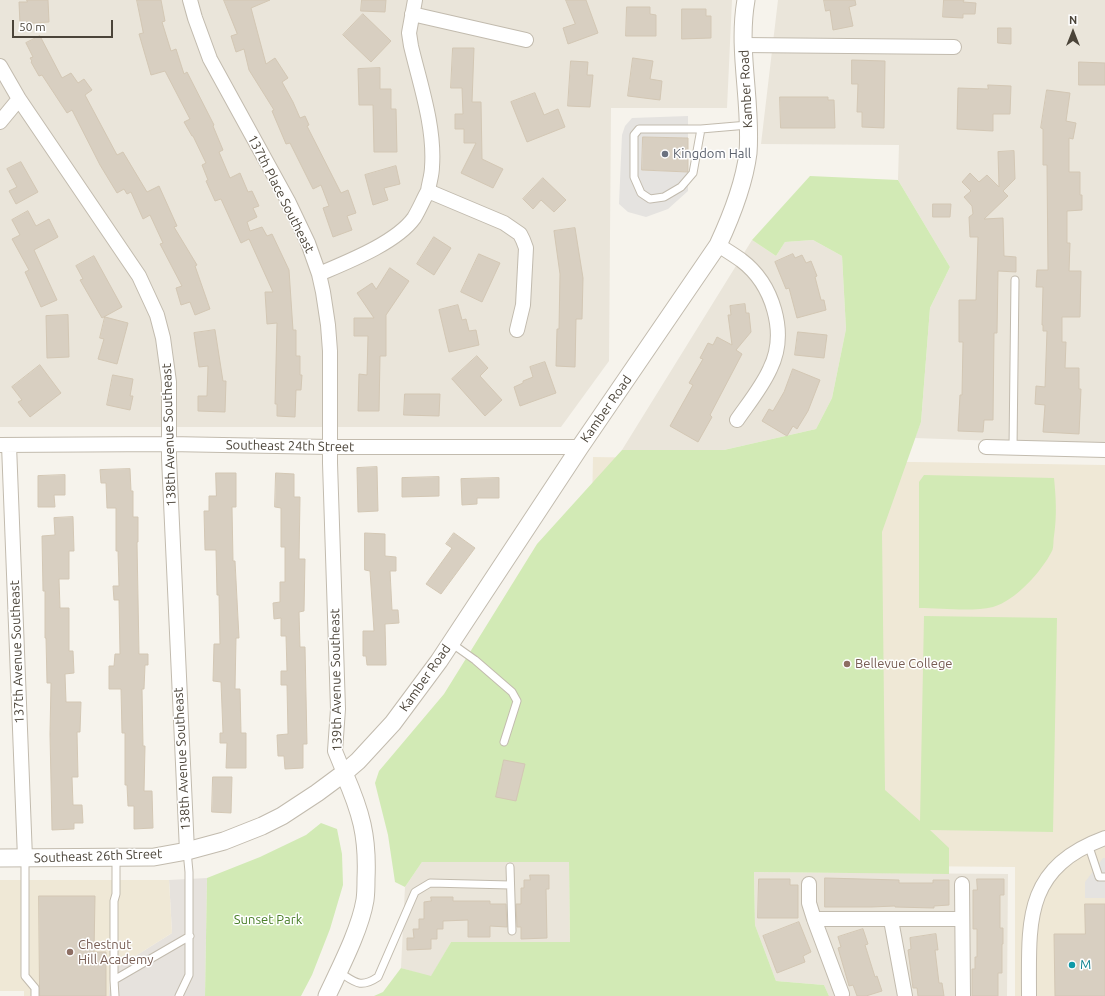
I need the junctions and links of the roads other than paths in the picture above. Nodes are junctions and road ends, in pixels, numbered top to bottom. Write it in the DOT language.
graph roads {
  1 [pos="190,0"];
  2 [pos="415,0"];
  3 [pos="746,0"];
  4 [pos="412,14"];
  5 [pos="526,40"];
  6 [pos="743,45"];
  7 [pos="954,47"];
  8 [pos="0,66"];
  9 [pos="20,99"];
  10 [pos="0,122"];
  11 [pos="748,125"];
  12 [pos="701,129"];
  13 [pos="428,191"];
  14 [pos="718,245"];
  15 [pos="319,274"];
  16 [pos="1015,280"];
  17 [pos="517,330"];
  18 [pos="737,420"];
  19 [pos="169,444"];
  20 [pos="5,445"];
  21 [pos="330,447"];
  22 [pos="580,447"];
  23 [pos="986,447"];
  24 [pos="1014,448"];
  25 [pos="1105,450"];
  26 [pos="450,643"];
  27 [pos="504,742"];
  28 [pos="344,773"];
  29 [pos="1105,838"];
  30 [pos="1088,844"];
  31 [pos="187,850"];
  32 [pos="0,858"];
  33 [pos="25,858"];
  34 [pos="116,858"];
  35 [pos="510,867"];
  36 [pos="1105,876"];
  37 [pos="809,884"];
  38 [pos="962,884"];
  39 [pos="510,885"];
  40 [pos="814,919"];
  41 [pos="891,920"];
  42 [pos="962,920"];
  43 [pos="512,931"];
  44 [pos="190,936"];
  45 [pos="339,972"];
  46 [pos="114,980"];
  47 [pos="842,994"];
  48 [pos="35,996"];
  49 [pos="115,996"];
  50 [pos="179,996"];
  51 [pos="327,996"];
  52 [pos="905,996"];
  53 [pos="963,996"];
  54 [pos="1029,996"];
  1 -- 15 [label="street, 137th Place Southeast"];
  2 -- 4 [label="street"];
  3 -- 6 [label="street, Kamber Road"];
  4 -- 5 [label="street"];
  4 -- 13 [label="street"];
  6 -- 7 [label="street"];
  6 -- 11 [label="street, Kamber Road"];
  8 -- 9 [label="street, 138th Avenue Southeast"];
  9 -- 10 [label="street"];
  9 -- 19 [label="street, 138th Avenue Southeast"];
  11 -- 12 [label="lane"];
  11 -- 14 [label="street, Kamber Road"];
  12 -- 12 [label="lane"];
  13 -- 15 [label="street"];
  13 -- 17 [label="street"];
  14 -- 18 [label="street"];
  14 -- 22 [label="street, Kamber Road"];
  15 -- 21 [label="street, 137th Place Southeast"];
  16 -- 24 [label="lane"];
  19 -- 20 [label="street, Southeast 24th Street"];
  19 -- 21 [label="street, Southeast 24th Street"];
  19 -- 31 [label="street, 138th Avenue Southeast"];
  20 -- 33 [label="street, 137th Avenue Southeast"];
  21 -- 22 [label="street, Southeast 24th Street"];
  21 -- 28 [label="street, 139th Avenue Southeast"];
  22 -- 26 [label="street, Kamber Road"];
  23 -- 24 [label="street"];
  24 -- 25 [label="street"];
  26 -- 27 [label="lane"];
  26 -- 28 [label="street, Kamber Road"];
  28 -- 31 [label="street, Southeast 26th Street"];
  28 -- 45 [label="street, 139th Avenue Southeast"];
  29 -- 30 [label="street"];
  30 -- 36 [label="lane"];
  30 -- 54 [label="street"];
  31 -- 34 [label="street, Southeast 26th Street"];
  31 -- 44 [label="lane"];
  32 -- 33 [label="street, Southeast 26th Street"];
  33 -- 34 [label="street, Southeast 26th Street"];
  33 -- 48 [label="lane"];
  34 -- 46 [label="lane"];
  35 -- 39 [label="lane"];
  37 -- 40 [label="street"];
  38 -- 42 [label="street"];
  39 -- 43 [label="lane"];
  39 -- 45 [label="lane"];
  40 -- 41 [label="street"];
  40 -- 47 [label="street"];
  41 -- 42 [label="street"];
  41 -- 52 [label="street"];
  42 -- 53 [label="street"];
  44 -- 46 [label="lane"];
  44 -- 50 [label="lane"];
  45 -- 51 [label="street, 139th Avenue Southeast"];
  46 -- 49 [label="lane"];
}
